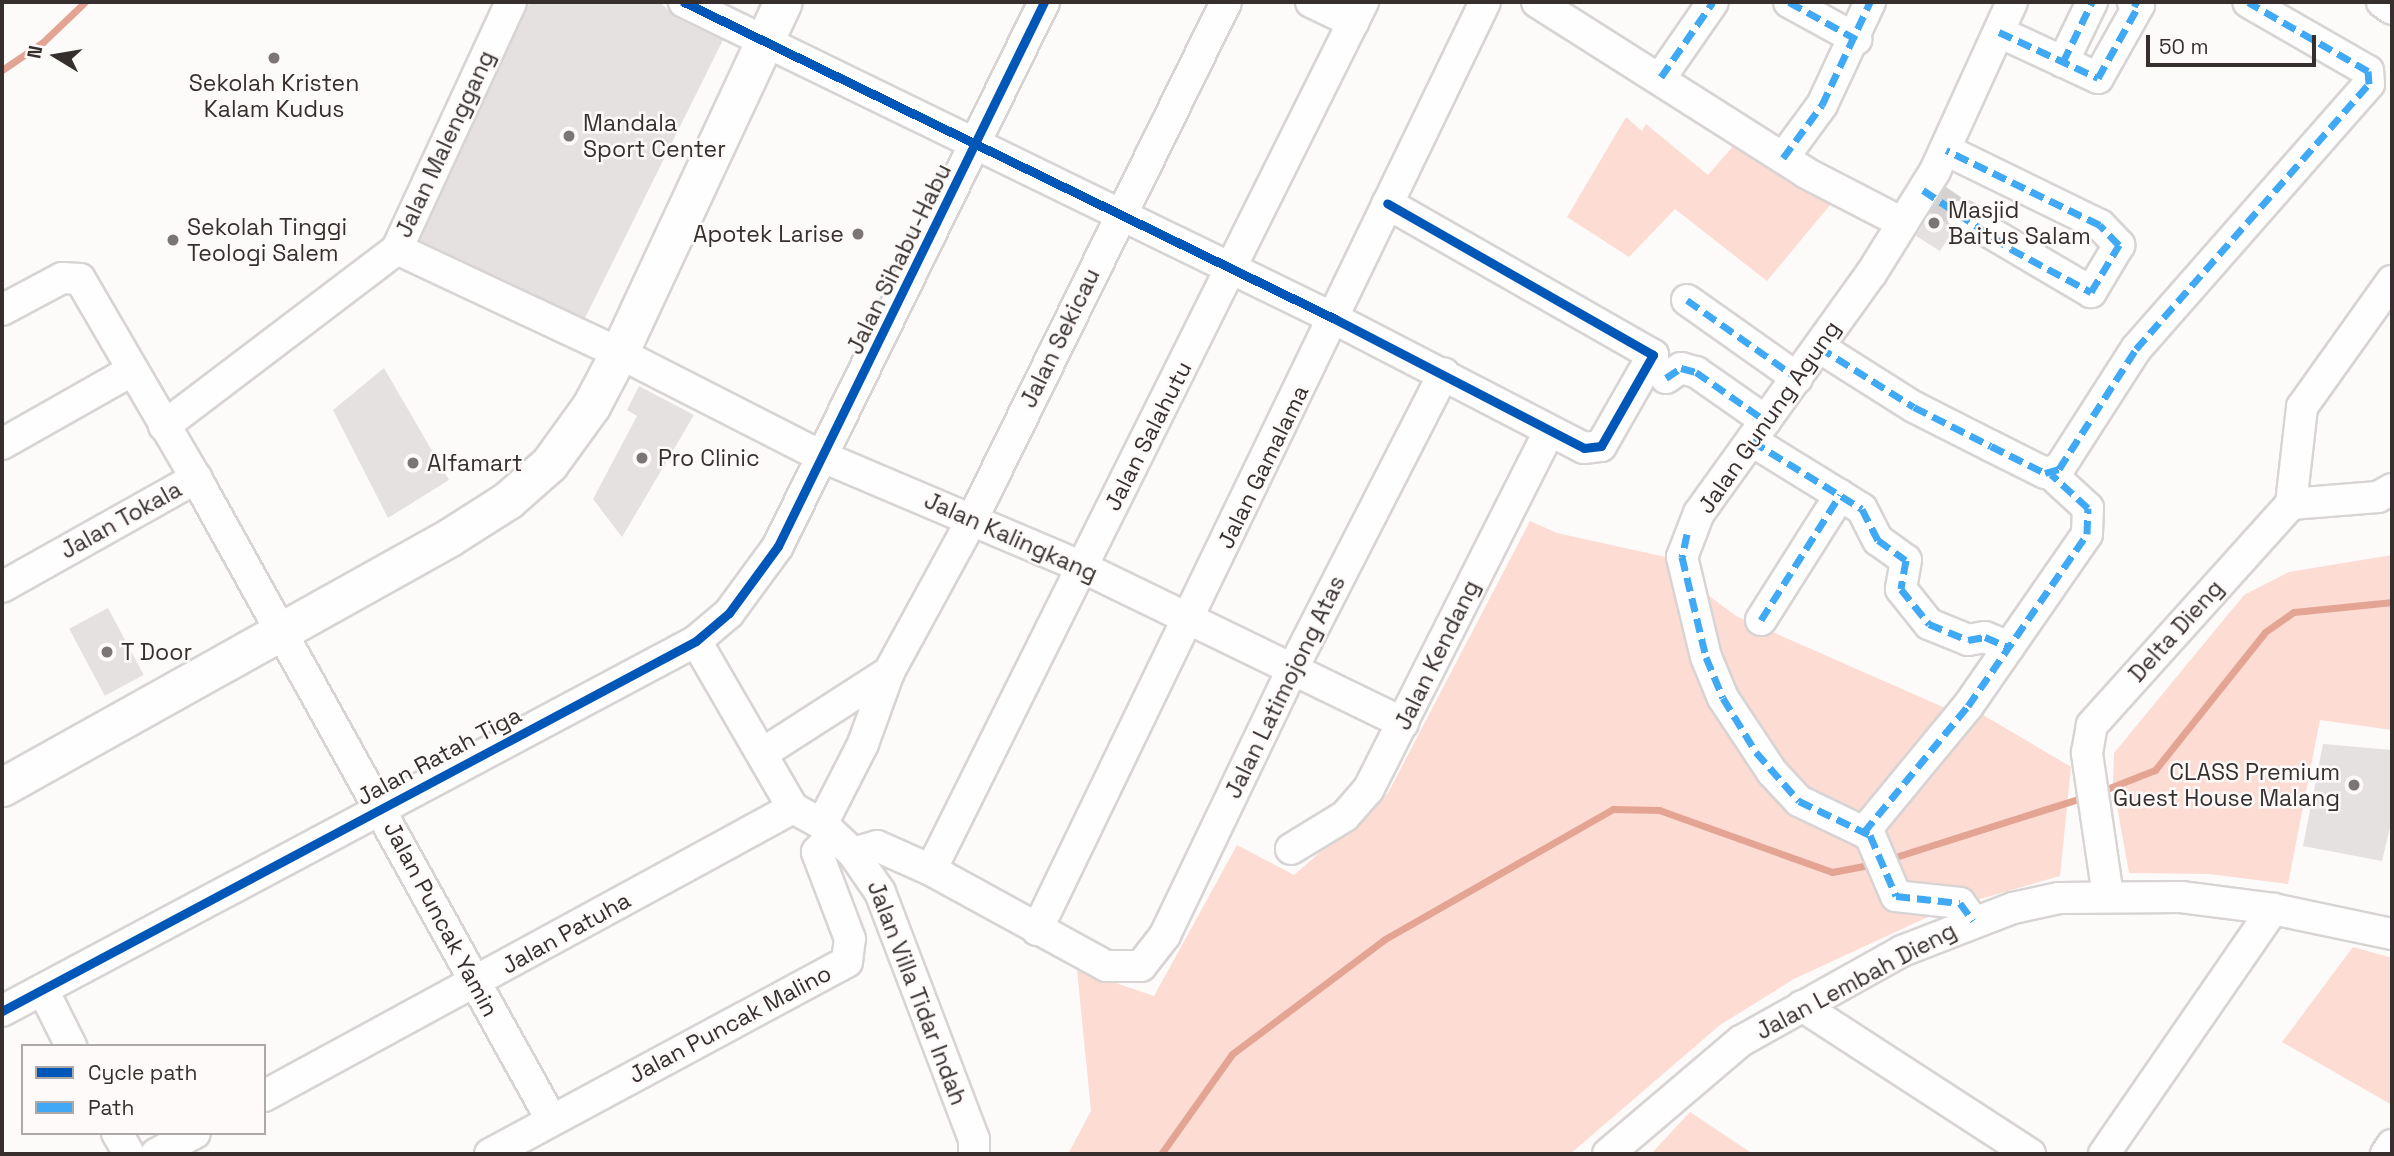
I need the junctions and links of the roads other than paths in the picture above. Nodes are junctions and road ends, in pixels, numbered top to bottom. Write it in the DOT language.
graph roads {
  1 [pos="511,2"];
  2 [pos="684,2"];
  3 [pos="783,2"];
  4 [pos="1044,2"];
  5 [pos="1226,2"];
  6 [pos="1311,2"];
  7 [pos="1485,2"];
  8 [pos="1536,2"];
  9 [pos="1713,2"];
  10 [pos="1789,2"];
  11 [pos="1870,2"];
  12 [pos="2012,2"];
  13 [pos="2092,2"];
  14 [pos="2133,2"];
  15 [pos="2248,2"];
  16 [pos="2382,2"];
  17 [pos="2392,9"];
  18 [pos="1358,12"];
  19 [pos="1999,32"];
  20 [pos="1856,39"];
  21 [pos="763,43"];
  22 [pos="2063,62"];
  23 [pos="1661,77"];
  24 [pos="977,144"];
  25 [pos="1946,150"];
  26 [pos="1783,158"];
  27 [pos="1387,203"];
  28 [pos="1120,213"];
  29 [pos="1962,216"];
  30 [pos="1903,223"];
  31 [pos="397,249"];
  32 [pos="1231,269"];
  33 [pos="2392,281"];
  34 [pos="1687,300"];
  35 [pos="2,310"];
  36 [pos="1335,319"];
  37 [pos="1819,347"];
  38 [pos="619,353"];
  39 [pos="133,370"];
  40 [pos="1444,373"];
  41 [pos="1666,378"];
  42 [pos="1797,378"];
  43 [pos="164,426"];
  44 [pos="1549,431"];
  45 [pos="1759,431"];
  46 [pos="2,444"];
  47 [pos="823,457"];
  48 [pos="2052,474"];
  49 [pos="196,478"];
  50 [pos="2392,489"];
  51 [pos="1840,495"];
  52 [pos="2291,505"];
  53 [pos="973,518"];
  54 [pos="1082,567"];
  55 [pos="2,587"];
  56 [pos="1191,618"];
  57 [pos="1760,620"];
  58 [pos="281,632"];
  59 [pos="696,641"];
  60 [pos="2009,647"];
  61 [pos="1293,668"];
  62 [pos="889,672"];
  63 [pos="1403,723"];
  64 [pos="763,753"];
  65 [pos="2,787"];
  66 [pos="381,808"];
  67 [pos="793,808"];
  68 [pos="836,837"];
  69 [pos="1871,837"];
  70 [pos="1291,849"];
  71 [pos="931,870"];
  72 [pos="2108,896"];
  73 [pos="2273,909"];
  74 [pos="1973,921"];
  75 [pos="1037,930"];
  76 [pos="2392,934"];
  77 [pos="476,984"];
  78 [pos="43,990"];
  79 [pos="1802,1006"];
  80 [pos="2,1011"];
  81 [pos="70,1044"];
  82 [pos="266,1095"];
  83 [pos="551,1119"];
  84 [pos="118,1135"];
  85 [pos="191,1135"];
  86 [pos="2392,1145"];
  87 [pos="128,1154"];
  88 [pos="156,1154"];
  89 [pos="490,1154"];
  90 [pos="974,1154"];
  91 [pos="1608,1154"];
  92 [pos="2030,1154"];
  93 [pos="2104,1154"];
  94 [pos="2386,1154"];
  1 -- 31 [label="street, Jalan Malenggang"];
  2 -- 21 [label="street"];
  3 -- 21 [label="main road"];
  4 -- 24 [label="street, Jalan Sihabu-Habu"];
  5 -- 28 [label="street, Jalan Sekicau"];
  6 -- 18 [label="street"];
  7 -- 27 [label="street, Jalan Gamalama"];
  8 -- 23 [label="street"];
  9 -- 23 [label="street"];
  10 -- 20 [label="street"];
  11 -- 20 [label="street"];
  12 -- 19 [label="street, Jalan Gunung Agung"];
  13 -- 22 [label="street"];
  14 -- 22 [label="street"];
  15 -- 48 [label="street"];
  16 -- 17 [label="street"];
  18 -- 32 [label="street, Jalan Salahutu"];
  19 -- 22 [label="street"];
  19 -- 25 [label="street, Jalan Gunung Agung"];
  20 -- 26 [label="street"];
  21 -- 24 [label="street"];
  21 -- 38 [label="main road"];
  23 -- 26 [label="street"];
  24 -- 28 [label="street"];
  24 -- 47 [label="street, Jalan Sihabu-Habu"];
  25 -- 29 [label="street"];
  25 -- 30 [label="street, Jalan Gunung Agung"];
  26 -- 30 [label="street"];
  27 -- 36 [label="street, Jalan Gamalama"];
  27 -- 44 [label="street"];
  28 -- 32 [label="street"];
  28 -- 53 [label="street, Jalan Sekicau"];
  30 -- 37 [label="street, Jalan Gunung Agung"];
  31 -- 38 [label="street, Jalan Kalingkang"];
  31 -- 43 [label="street, Jalan Malenggang"];
  32 -- 36 [label="street"];
  32 -- 54 [label="street, Jalan Salahutu"];
  33 -- 52 [label="street"];
  34 -- 42 [label="street"];
  35 -- 39 [label="street"];
  36 -- 40 [label="street"];
  36 -- 56 [label="street, Jalan Gamalama"];
  37 -- 42 [label="street, Jalan Gunung Agung"];
  37 -- 48 [label="street"];
  38 -- 47 [label="street, Jalan Kalingkang"];
  38 -- 58 [label="main road"];
  39 -- 43 [label="street"];
  39 -- 46 [label="street"];
  40 -- 44 [label="street"];
  40 -- 61 [label="street, Jalan Latimojong Atas"];
  41 -- 45 [label="street"];
  42 -- 45 [label="street, Jalan Gunung Agung"];
  43 -- 49 [label="street"];
  44 -- 63 [label="street, Jalan Kendang"];
  45 -- 51 [label="street"];
  45 -- 69 [label="street, Jalan Gunung Agung"];
  47 -- 53 [label="street, Jalan Kalingkang"];
  47 -- 59 [label="street, Jalan Ratah Tiga"];
  48 -- 60 [label="street"];
  49 -- 55 [label="street, Jalan Tokala"];
  49 -- 58 [label="street, Jalan Tokala"];
  50 -- 52 [label="street"];
  51 -- 57 [label="street"];
  51 -- 60 [label="street"];
  52 -- 72 [label="street, Delta Dieng"];
  53 -- 54 [label="street, Jalan Kalingkang"];
  53 -- 62 [label="street, Jalan Sekicau"];
  54 -- 56 [label="street, Jalan Kalingkang"];
  54 -- 71 [label="street, Jalan Salahutu"];
  56 -- 61 [label="street, Jalan Kalingkang"];
  56 -- 75 [label="street, Jalan Gamalama"];
  58 -- 65 [label="main road"];
  58 -- 66 [label="street, Jalan Puncak Yamin"];
  59 -- 64 [label="street"];
  59 -- 66 [label="street, Jalan Ratah Tiga"];
  60 -- 69 [label="street"];
  61 -- 63 [label="street, Jalan Kalingkang"];
  61 -- 75 [label="street, Jalan Latimojong Atas"];
  62 -- 64 [label="street"];
  62 -- 68 [label="street, Jalan Sekicau"];
  63 -- 70 [label="street, Jalan Kendang"];
  64 -- 67 [label="street"];
  66 -- 77 [label="street, Jalan Puncak Yamin"];
  66 -- 78 [label="street, Jalan Ratah Tiga"];
  67 -- 68 [label="street, Jalan Villa Tidar Indah"];
  67 -- 77 [label="street, Jalan Patuha"];
  68 -- 71 [label="street"];
  68 -- 83 [label="street, Jalan Puncak Malino"];
  68 -- 90 [label="street, Jalan Villa Tidar Indah"];
  69 -- 74 [label="street"];
  71 -- 75 [label="street"];
  72 -- 73 [label="street, Jalan Lembah Dieng"];
  72 -- 74 [label="street, Jalan Lembah Dieng"];
  73 -- 76 [label="street, Jalan Lembah Dieng"];
  73 -- 93 [label="street"];
  74 -- 79 [label="street, Jalan Lembah Dieng"];
  77 -- 82 [label="street, Jalan Patuha"];
  77 -- 83 [label="street, Jalan Puncak Yamin"];
  78 -- 80 [label="street, Jalan Ratah Tiga"];
  78 -- 81 [label="street"];
  79 -- 91 [label="street, Jalan Lembah Dieng"];
  79 -- 92 [label="street"];
  83 -- 89 [label="street, Jalan Puncak Malino"];
  84 -- 87 [label="street"];
  85 -- 88 [label="street"];
  86 -- 94 [label="street"];
}
